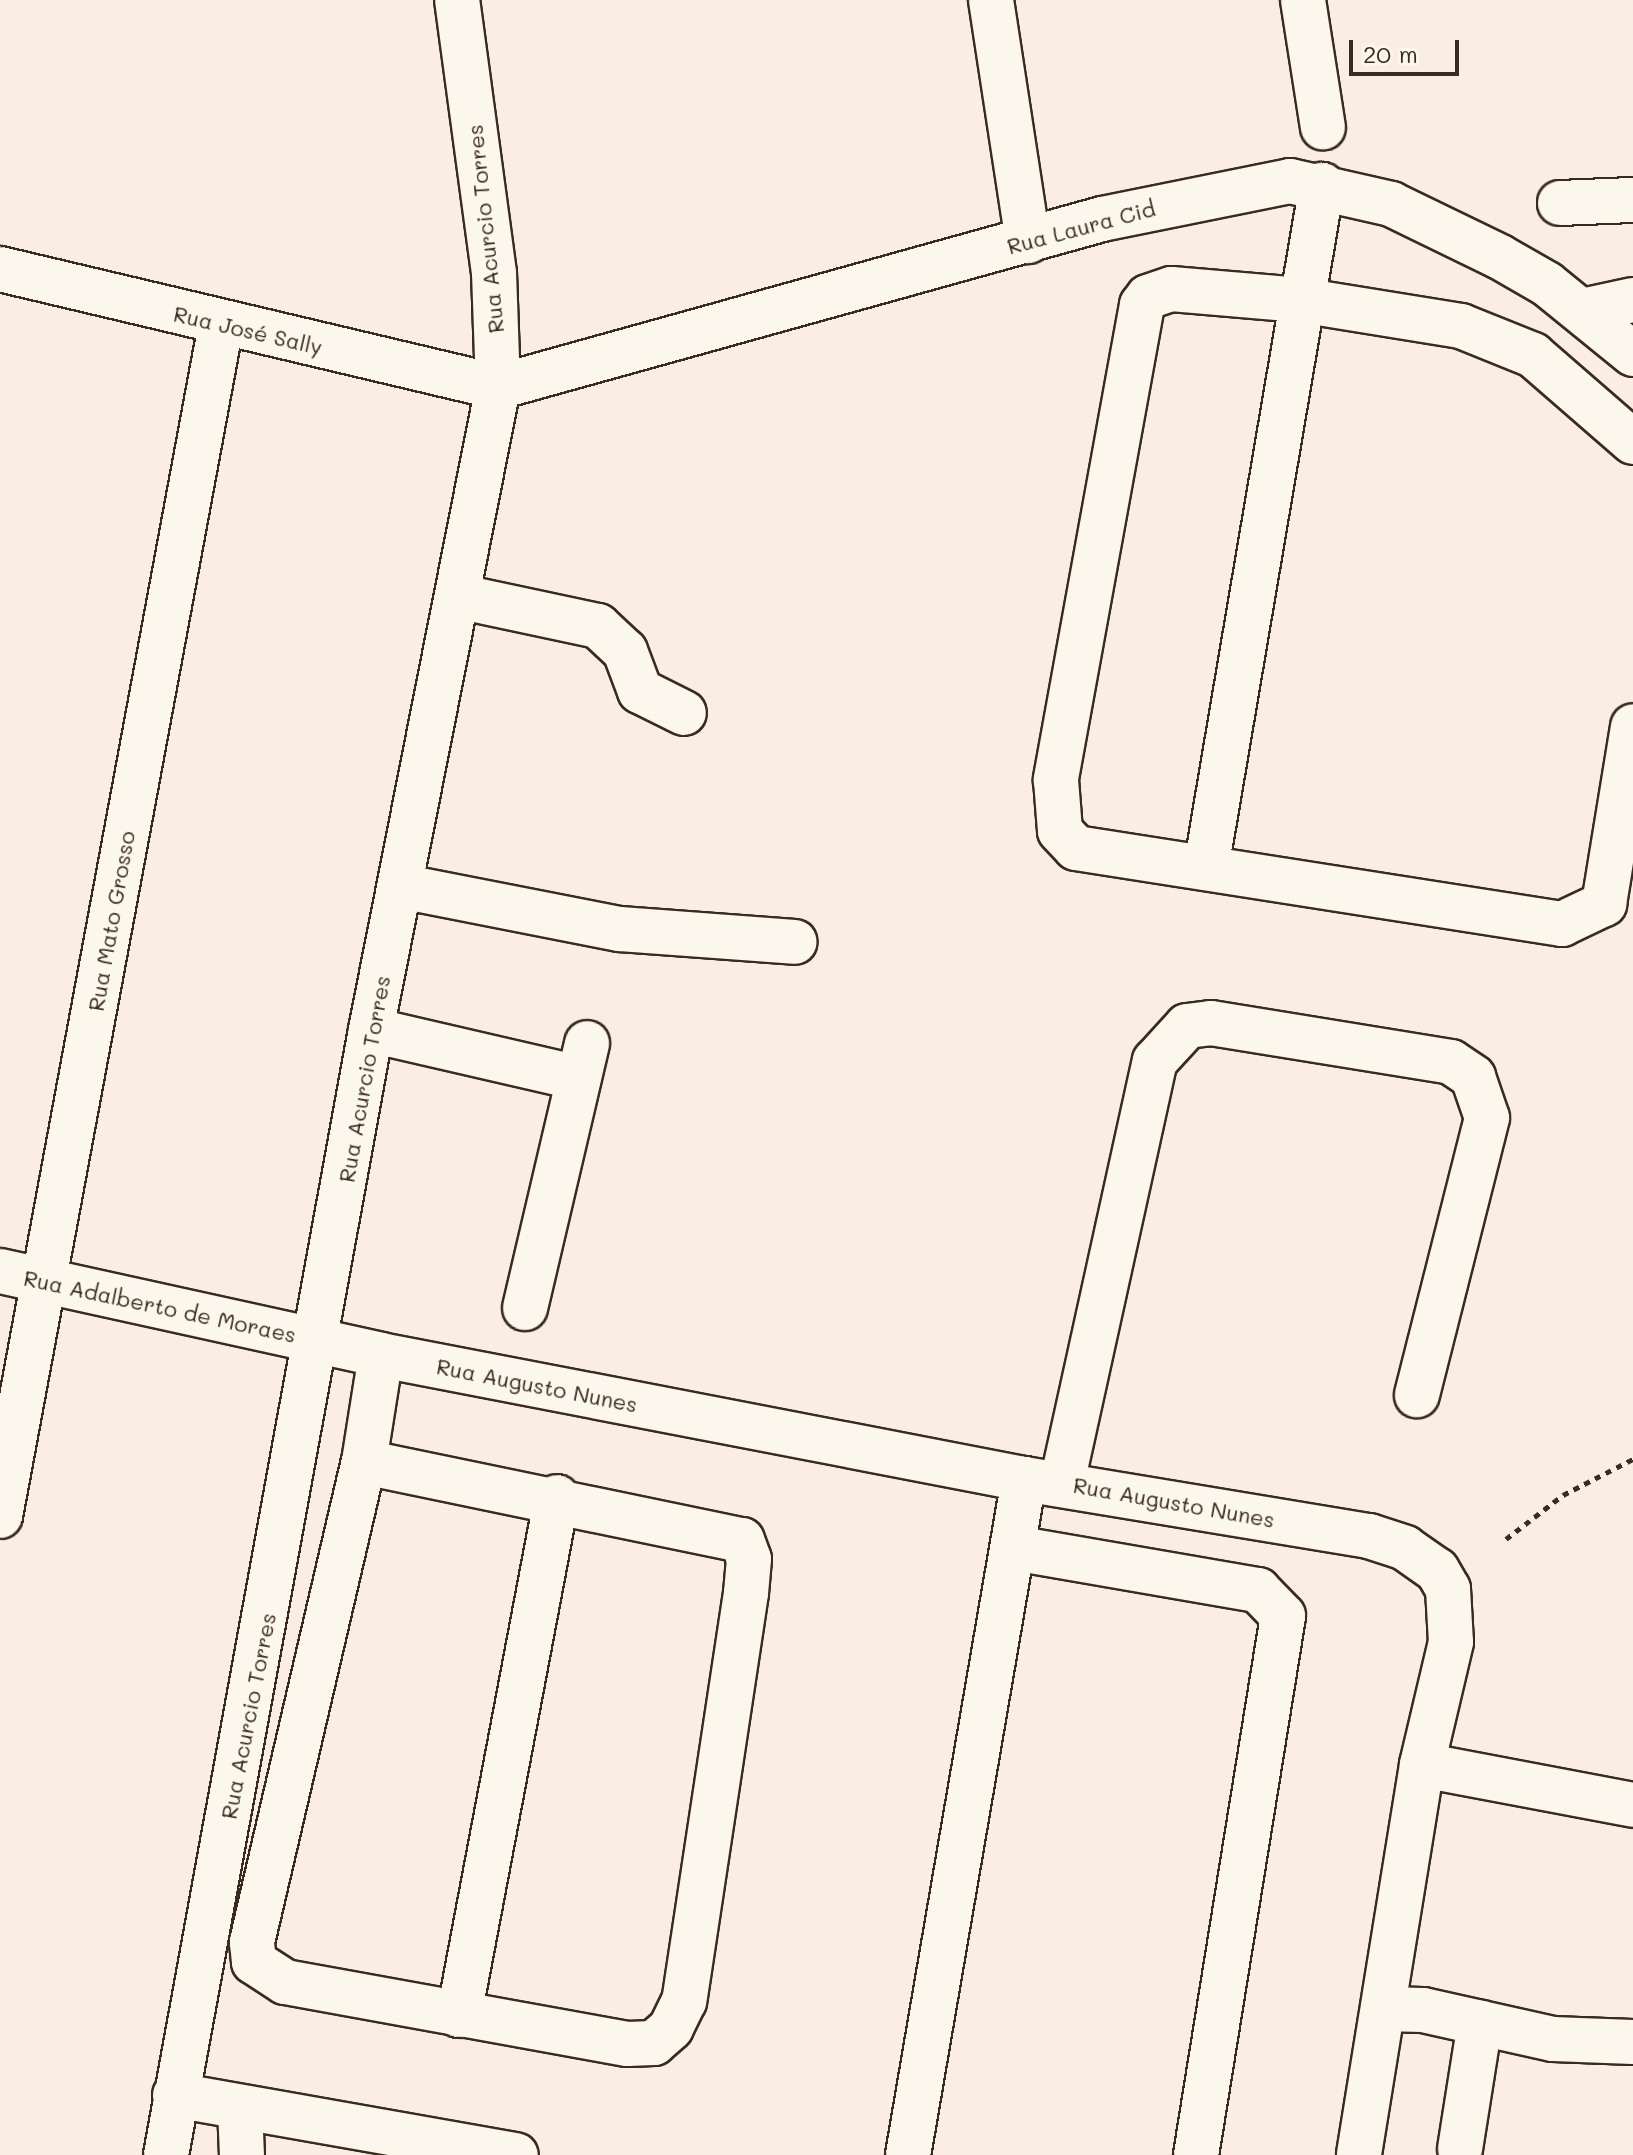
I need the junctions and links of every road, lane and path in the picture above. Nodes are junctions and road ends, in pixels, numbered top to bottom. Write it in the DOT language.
graph roads {
  1 [pos="457,0"];
  2 [pos="991,0"];
  3 [pos="1303,0"];
  4 [pos="1323,127"];
  5 [pos="1322,185"];
  6 [pos="1633,200"];
  7 [pos="1560,203"];
  8 [pos="1028,241"];
  9 [pos="0,269"];
  10 [pos="1300,300"];
  11 [pos="1633,300"];
  12 [pos="1582,311"];
  13 [pos="221,325"];
  14 [pos="1633,354"];
  15 [pos="498,387"];
  16 [pos="1633,442"];
  17 [pos="457,596"];
  18 [pos="684,713"];
  19 [pos="1633,726"];
  20 [pos="1206,868"];
  21 [pos="400,886"];
  22 [pos="795,942"];
  23 [pos="371,1030"];
  24 [pos="0,1271"];
  25 [pos="45,1281"];
  26 [pos="525,1308"];
  27 [pos="319,1340"];
  28 [pos="381,1355"];
  29 [pos="1417,1395"];
  30 [pos="1633,1459"];
  31 [pos="364,1462"];
  32 [pos="1043,1481"];
  33 [pos="557,1497"];
  34 [pos="0,1516"];
  35 [pos="1506,1539"];
  36 [pos="1014,1548"];
  37 [pos="1422,1765"];
  38 [pos="1633,1805"];
  39 [pos="1383,2009"];
  40 [pos="459,2015"];
  41 [pos="1480,2023"];
  42 [pos="1633,2042"];
  43 [pos="175,2095"];
  44 [pos="240,2108"];
  45 [pos="1460,2149"];
  46 [pos="166,2155"];
  47 [pos="242,2155"];
  48 [pos="516,2155"];
  49 [pos="908,2155"];
  50 [pos="1196,2155"];
  51 [pos="1359,2155"];
  1 -- 15 [label="street, Rua Acurcio Torres"];
  2 -- 8 [label="street"];
  3 -- 4 [label="street"];
  5 -- 8 [label="street, Rua Laura Cid"];
  5 -- 10 [label="street"];
  5 -- 12 [label="street, Rua Laura Cid"];
  6 -- 7 [label="street"];
  8 -- 15 [label="street, Rua Laura Cid"];
  9 -- 13 [label="street, Rua José Sally"];
  10 -- 16 [label="street"];
  10 -- 20 [label="street"];
  10 -- 20 [label="street"];
  11 -- 12 [label="street"];
  12 -- 14 [label="street, Rua Laura Cid"];
  13 -- 15 [label="street, Rua José Sally"];
  13 -- 25 [label="street, Rua Mato Grosso"];
  15 -- 17 [label="street, Rua Acurcio Torres"];
  17 -- 18 [label="street"];
  17 -- 21 [label="street, Rua Acurcio Torres"];
  19 -- 20 [label="street"];
  21 -- 22 [label="street"];
  21 -- 23 [label="street, Rua Acurcio Torres"];
  23 -- 26 [label="street"];
  23 -- 27 [label="street, Rua Acurcio Torres"];
  24 -- 25 [label="street, Rua Adalberto de Moraes"];
  25 -- 27 [label="street, Rua Adalberto de Moraes"];
  25 -- 34 [label="street, Rua Mato Grosso"];
  27 -- 28 [label="street, Rua Augusto Nunes"];
  27 -- 43 [label="street, Rua Acurcio Torres"];
  28 -- 31 [label="street"];
  28 -- 32 [label="street, Rua Augusto Nunes"];
  29 -- 32 [label="street"];
  30 -- 35 [label="path"];
  31 -- 33 [label="street"];
  31 -- 40 [label="street"];
  32 -- 36 [label="street"];
  32 -- 37 [label="street, Rua Augusto Nunes"];
  33 -- 40 [label="street"];
  33 -- 40 [label="street"];
  36 -- 49 [label="street"];
  36 -- 50 [label="street"];
  37 -- 38 [label="street"];
  37 -- 39 [label="street, Rua Augusto Nunes"];
  39 -- 41 [label="street"];
  39 -- 51 [label="street, Rua Augusto Nunes"];
  41 -- 42 [label="street"];
  41 -- 45 [label="street"];
  43 -- 44 [label="street"];
  43 -- 46 [label="street, Rua Acurcio Torres"];
  44 -- 47 [label="street"];
  44 -- 48 [label="street"];
}
